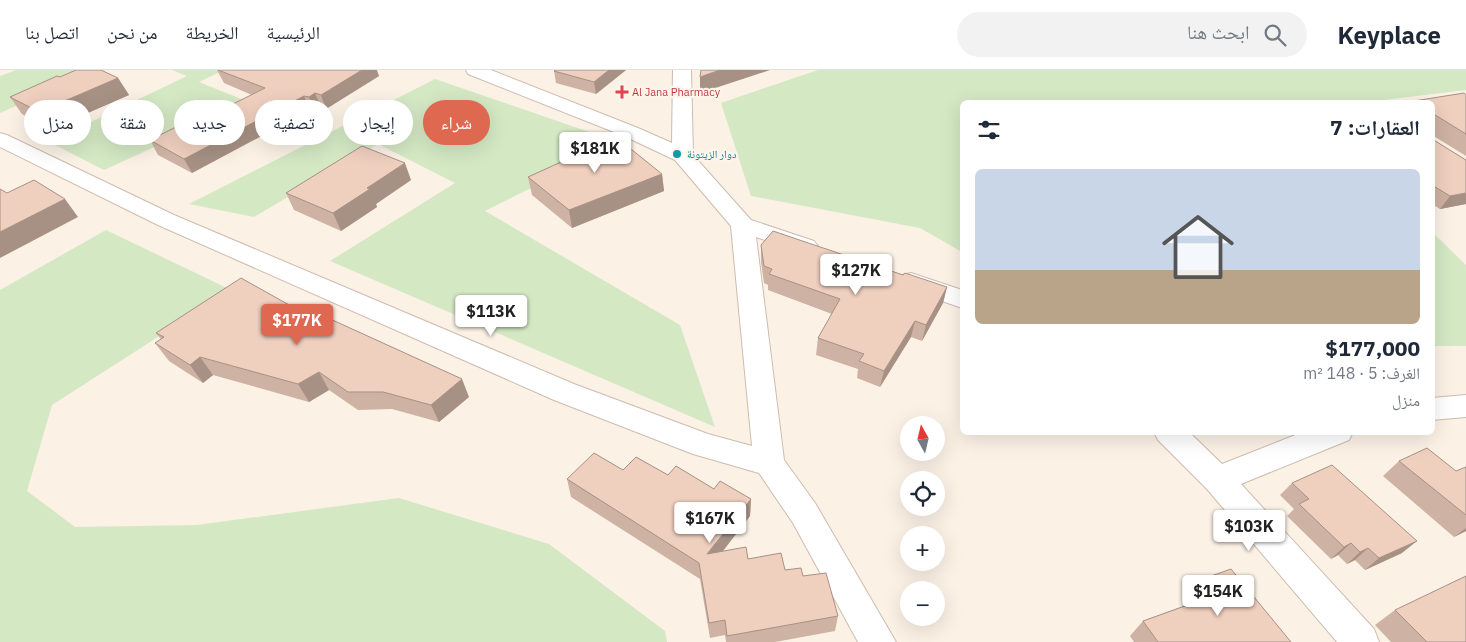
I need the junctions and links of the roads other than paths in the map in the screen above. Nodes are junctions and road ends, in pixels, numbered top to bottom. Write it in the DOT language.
graph roads {
  1 [pos="475,70"];
  2 [pos="682,70"];
  3 [pos="0,139"];
  4 [pos="682,156"];
  5 [pos="743,225"];
  6 [pos="828,253"];
  7 [pos="885,272"];
  8 [pos="960,298"];
  9 [pos="1466,406"];
  10 [pos="1435,409"];
  11 [pos="1172,435"];
  12 [pos="1330,435"];
  13 [pos="769,463"];
  14 [pos="1218,480"];
  15 [pos="878,642"];
  16 [pos="1361,642"];
  1 -- 4 [label="street"];
  2 -- 4 [label="street"];
  3 -- 13 [label="street"];
  4 -- 5 [label="street"];
  5 -- 6 [label="street"];
  5 -- 13 [label="street"];
  7 -- 8 [label="street"];
  9 -- 10 [label="street"];
  11 -- 14 [label="street"];
  12 -- 14 [label="street"];
  13 -- 15 [label="street"];
  14 -- 16 [label="street"];
}
